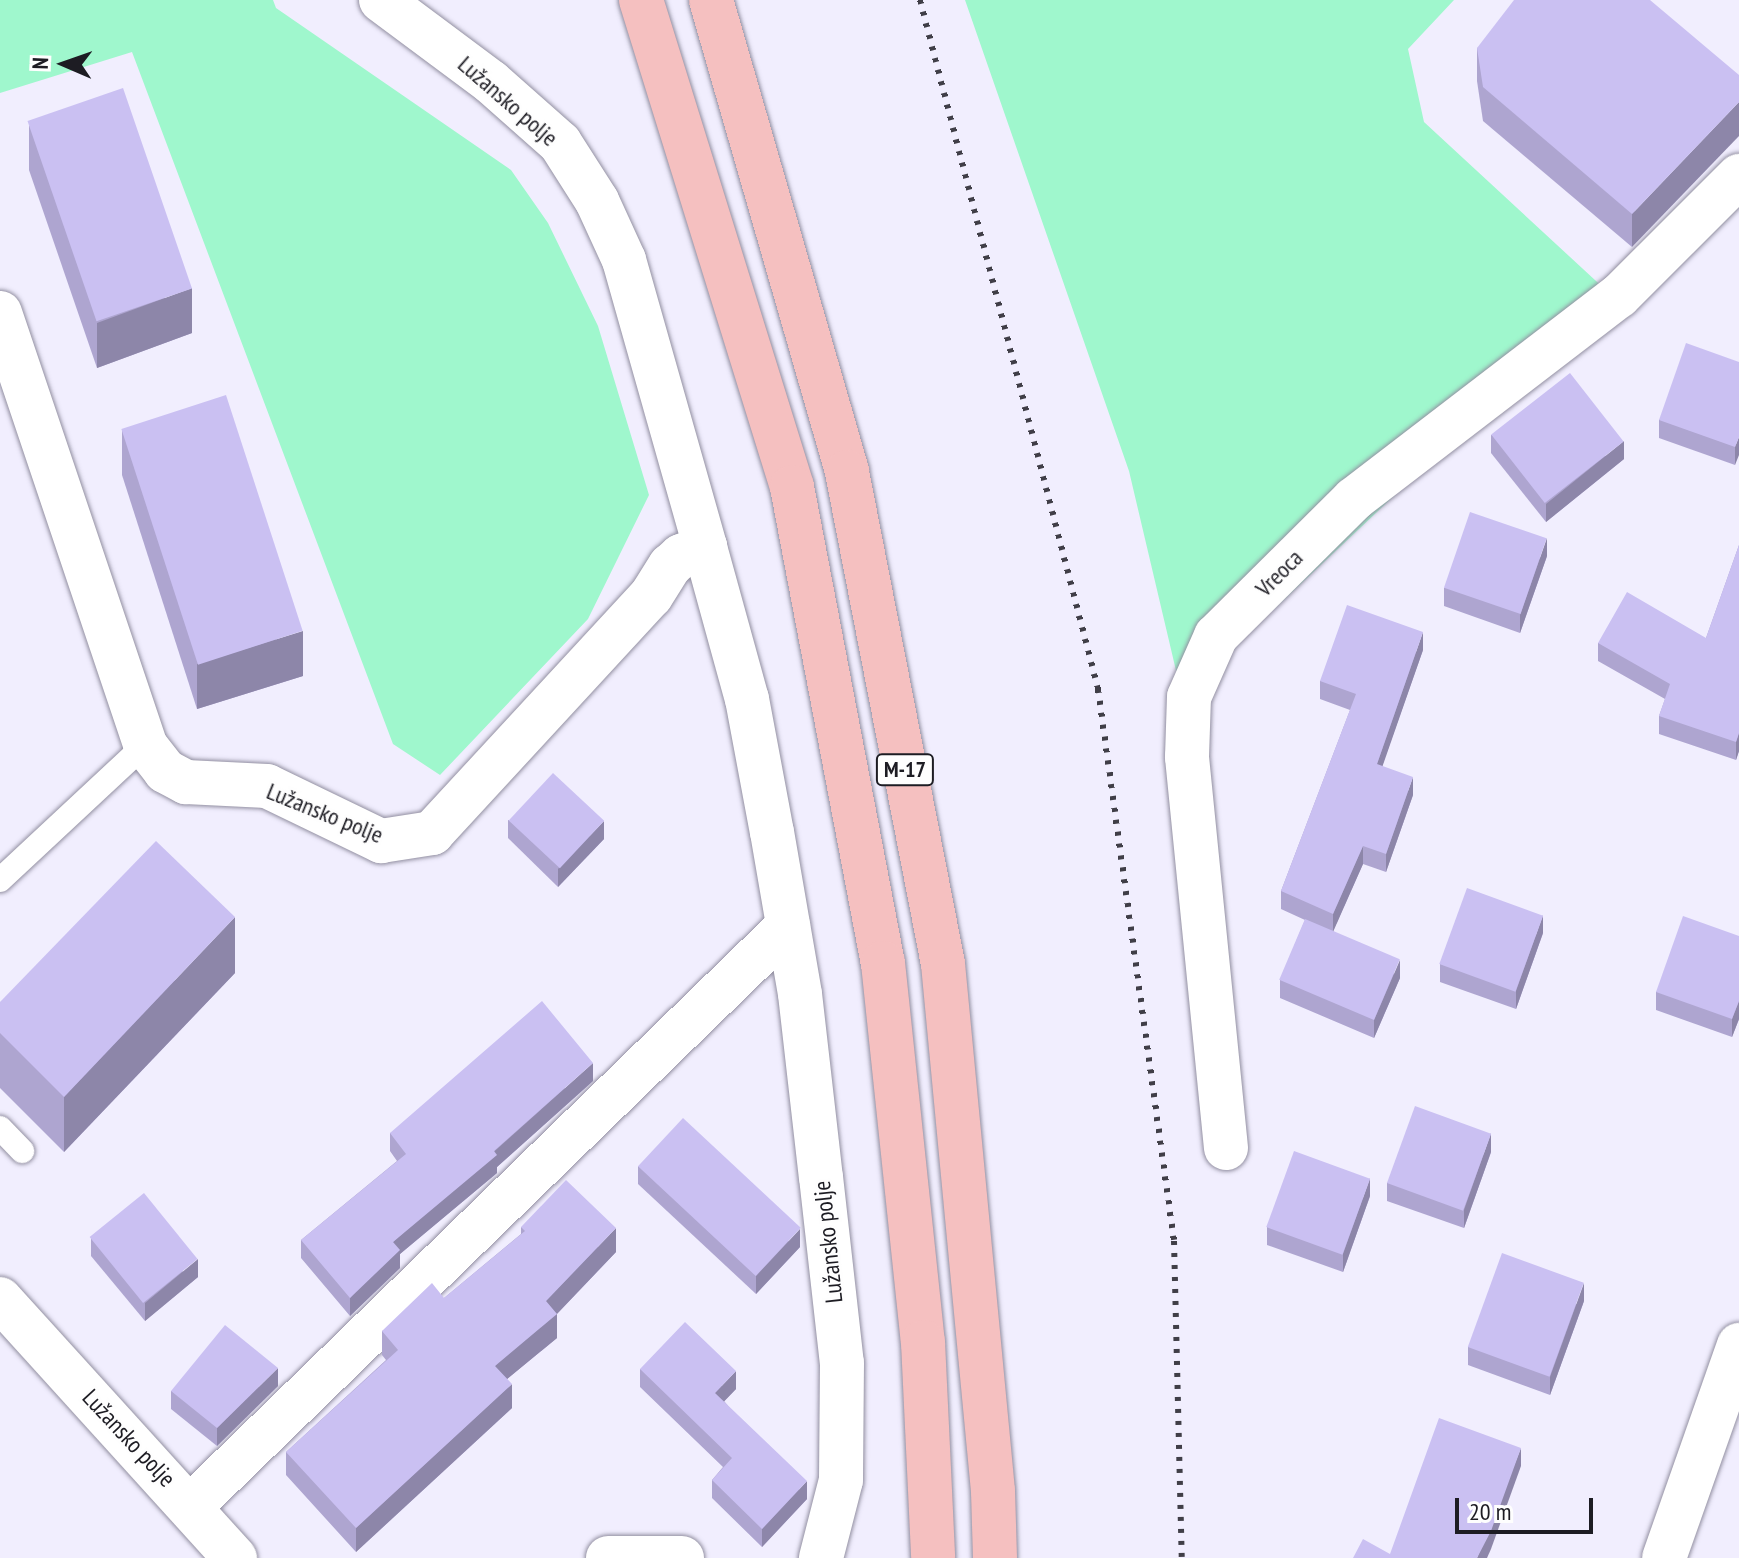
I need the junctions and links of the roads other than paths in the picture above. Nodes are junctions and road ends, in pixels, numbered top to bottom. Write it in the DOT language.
graph roads {
  1 [pos="381,0"];
  2 [pos="641,0"];
  3 [pos="711,0"];
  4 [pos="1739,176"];
  5 [pos="0,313"];
  6 [pos="705,547"];
  7 [pos="145,745"];
  8 [pos="0,880"];
  9 [pos="788,926"];
  10 [pos="0,1128"];
  11 [pos="1226,1148"];
  12 [pos="22,1151"];
  13 [pos="0,1299"];
  14 [pos="1739,1345"];
  15 [pos="192,1505"];
  16 [pos="235,1558"];
  17 [pos="608,1558"];
  18 [pos="682,1558"];
  19 [pos="821,1558"];
  20 [pos="933,1558"];
  21 [pos="995,1558"];
  22 [pos="1664,1558"];
  1 -- 6 [label="street, Lužansko polje"];
  2 -- 20 [label="highway, M-17"];
  3 -- 21 [label="highway, M-17"];
  4 -- 11 [label="street, Vreoca"];
  5 -- 7 [label="street, Lužansko polje"];
  6 -- 7 [label="street, Lužansko polje"];
  6 -- 9 [label="street, Lužansko polje"];
  7 -- 8 [label="lane"];
  9 -- 15 [label="street, Lužansko polje"];
  9 -- 19 [label="street, Lužansko polje"];
  10 -- 12 [label="lane"];
  13 -- 15 [label="street, Lužansko polje"];
  14 -- 22 [label="street"];
  15 -- 16 [label="street, Lužansko polje"];
  17 -- 18 [label="street"];
}
